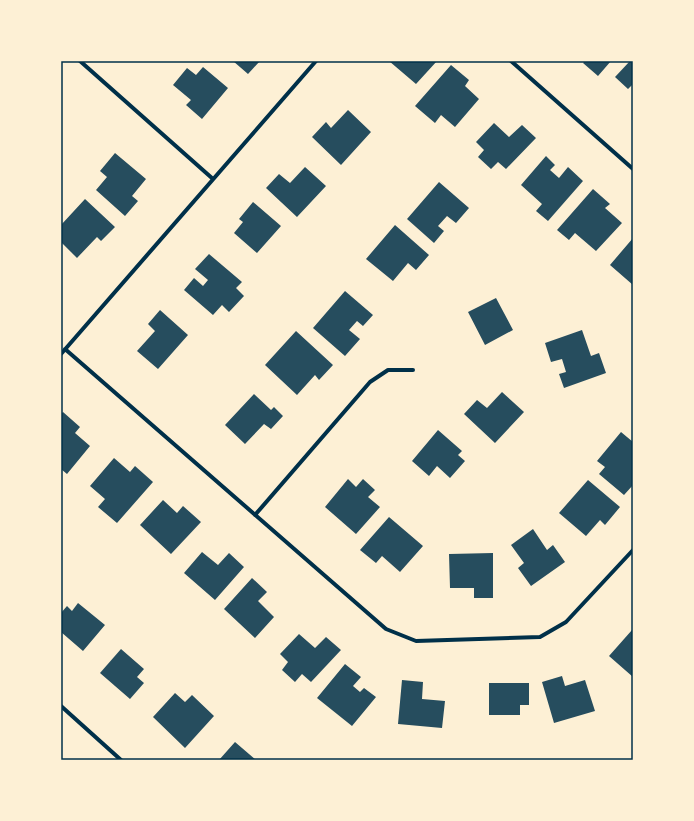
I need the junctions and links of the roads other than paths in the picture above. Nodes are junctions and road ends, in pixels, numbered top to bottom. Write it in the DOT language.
graph roads {
  1 [pos="80,61"];
  2 [pos="316,61"];
  3 [pos="511,61"];
  4 [pos="633,169"];
  5 [pos="213,179"];
  6 [pos="65,350"];
  7 [pos="61,354"];
  8 [pos="413,370"];
  9 [pos="255,515"];
  10 [pos="633,550"];
  11 [pos="61,706"];
  12 [pos="121,760"];
  1 -- 5 [label="street"];
  2 -- 5 [label="street"];
  3 -- 4 [label="street"];
  5 -- 6 [label="street"];
  6 -- 7 [label="street"];
  6 -- 9 [label="street"];
  8 -- 9 [label="street"];
  9 -- 10 [label="street"];
  11 -- 12 [label="street"];
}
